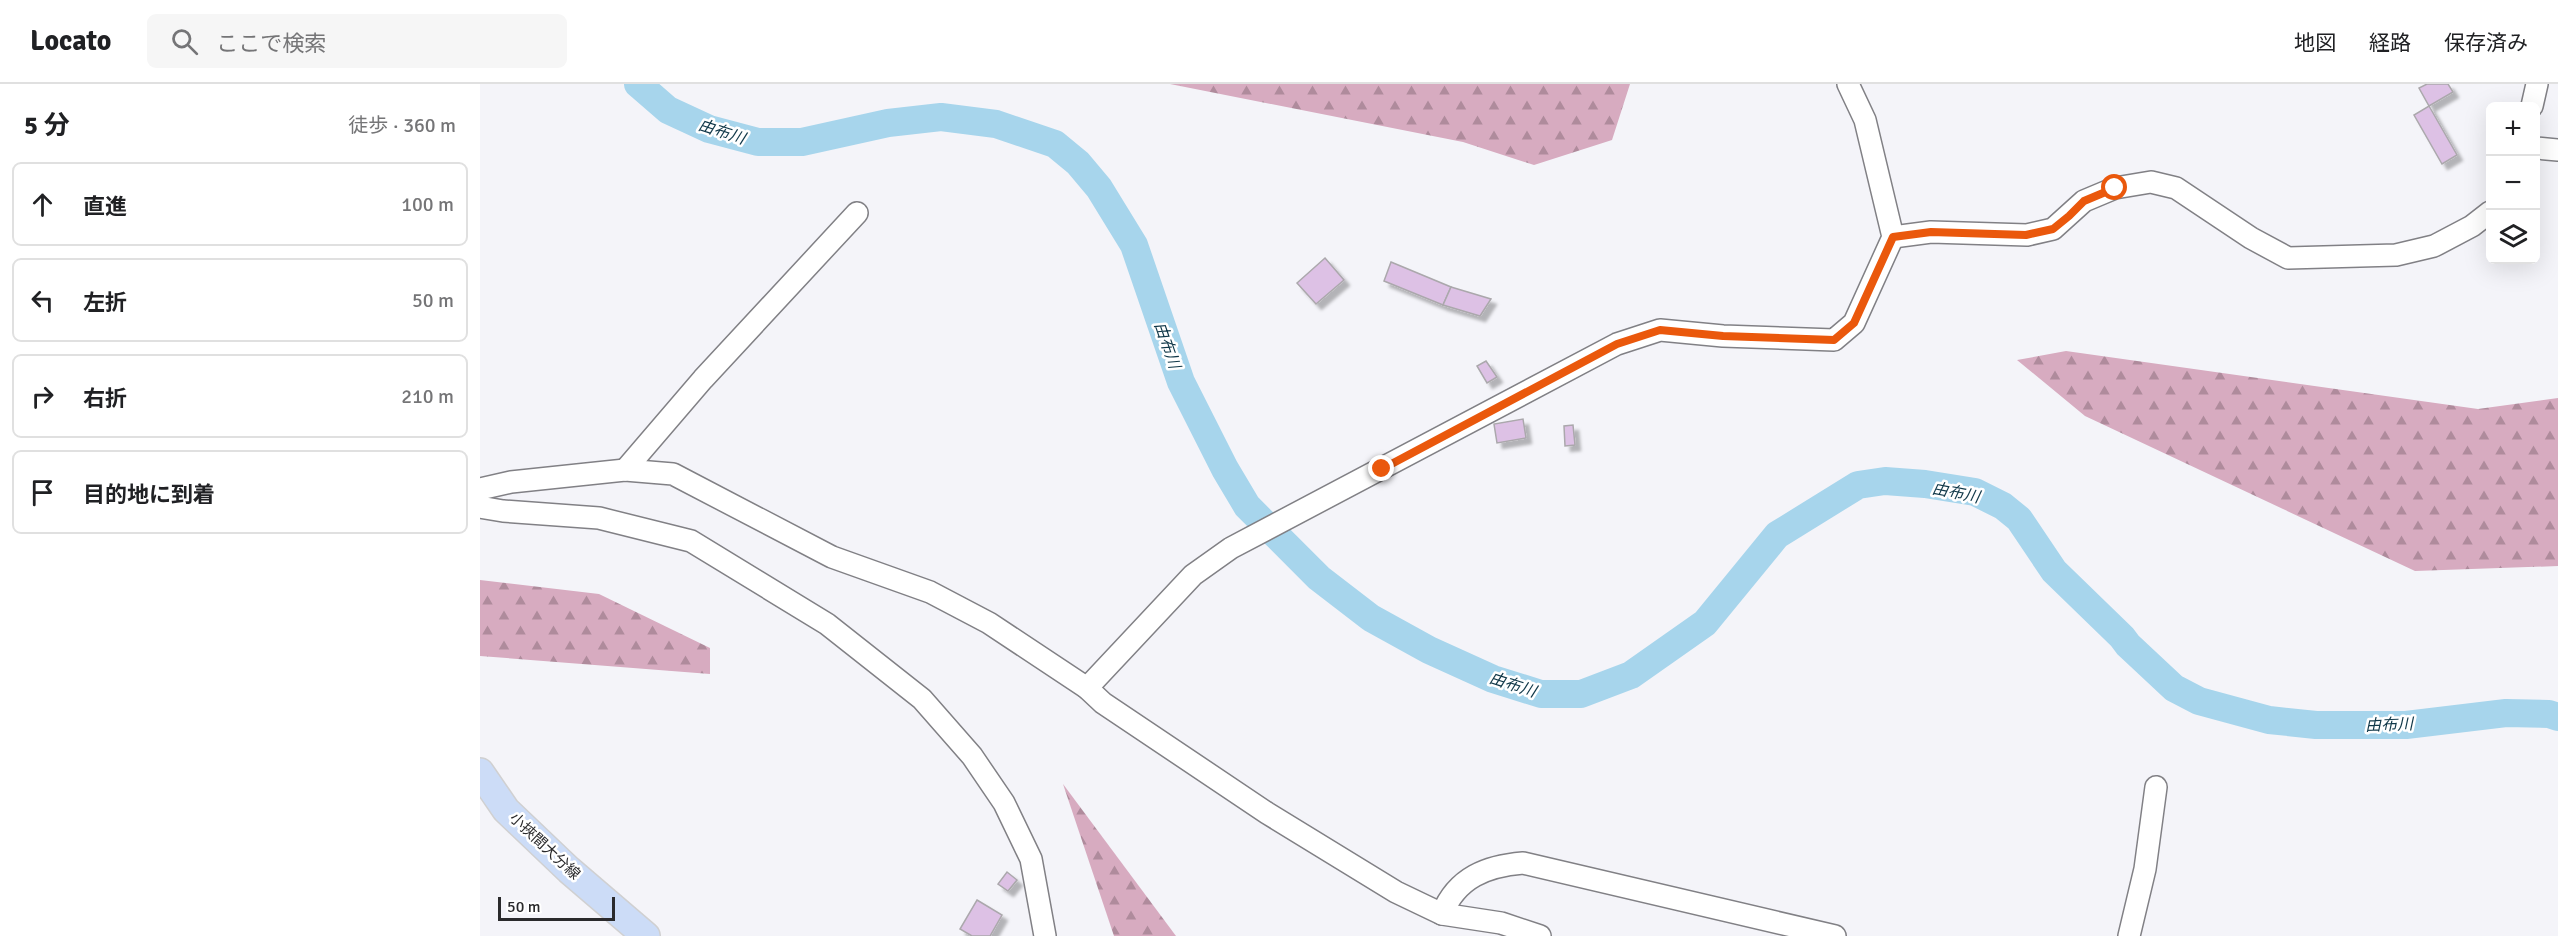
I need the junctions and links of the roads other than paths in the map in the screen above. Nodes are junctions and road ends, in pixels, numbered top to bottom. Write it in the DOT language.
graph roads {
  1 [pos="1848,84"];
  2 [pos="2537,84"];
  3 [pos="2533,102"];
  4 [pos="2540,148"];
  5 [pos="2558,150"];
  6 [pos="857,213"];
  7 [pos="2486,215"];
  8 [pos="1893,237"];
  9 [pos="625,470"];
  10 [pos="480,489"];
  11 [pos="480,507"];
  12 [pos="1088,688"];
  13 [pos="480,772"];
  14 [pos="2156,787"];
  15 [pos="1442,914"];
  16 [pos="646,936"];
  17 [pos="1045,936"];
  18 [pos="1540,936"];
  19 [pos="1835,936"];
  20 [pos="2129,936"];
  1 -- 8 [label="street"];
  2 -- 3 [label="street"];
  4 -- 5 [label="street"];
  6 -- 9 [label="street"];
  7 -- 8 [label="street"];
  8 -- 12 [label="street"];
  9 -- 10 [label="street"];
  9 -- 12 [label="street"];
  11 -- 17 [label="street"];
  12 -- 15 [label="street"];
  13 -- 16 [label="main road, 小挾間大分線"];
  14 -- 20 [label="street"];
  15 -- 18 [label="street"];
  15 -- 19 [label="street"];
}
